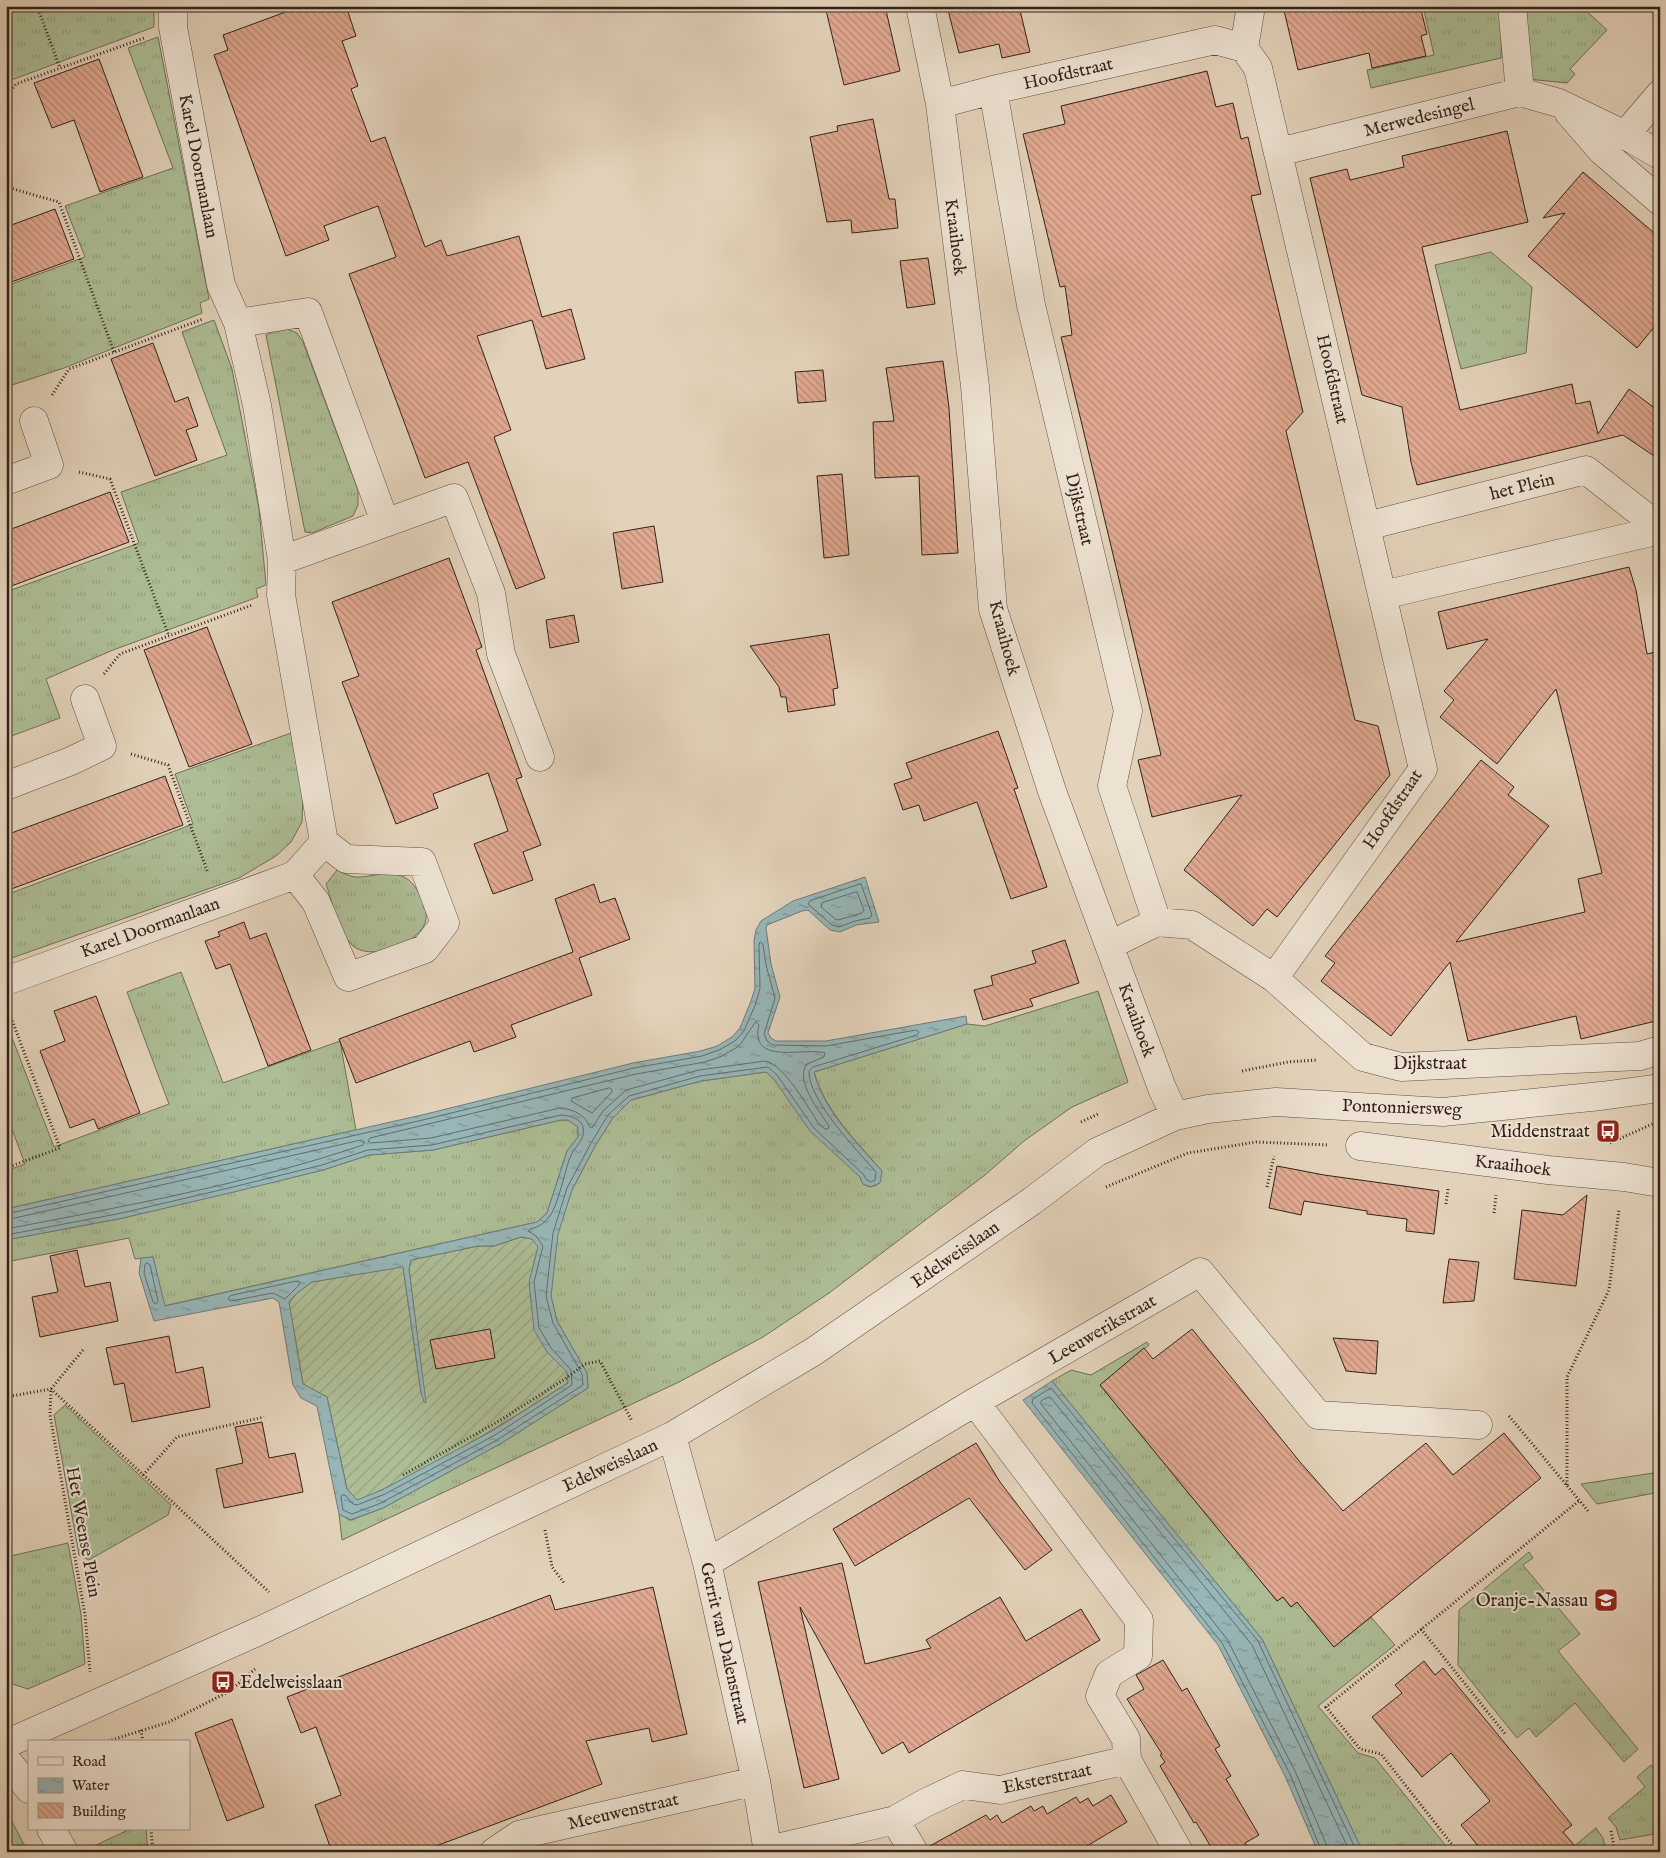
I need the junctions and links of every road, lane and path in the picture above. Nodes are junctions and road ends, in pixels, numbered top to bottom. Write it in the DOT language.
graph roads {
  1 [pos="37,6"];
  2 [pos="920,6"];
  3 [pos="1251,6"];
  4 [pos="1512,6"];
  5 [pos="173,17"];
  6 [pos="1244,48"];
  7 [pos="60,68"];
  8 [pos="993,90"];
  9 [pos="1520,92"];
  10 [pos="1660,94"];
  11 [pos="6,96"];
  12 [pos="1560,103"];
  13 [pos="940,104"];
  14 [pos="1625,135"];
  15 [pos="1279,152"];
  16 [pos="1660,155"];
  17 [pos="6,187"];
  18 [pos="1660,201"];
  19 [pos="235,315"];
  20 [pos="114,352"];
  21 [pos="34,421"];
  22 [pos="49,465"];
  23 [pos="6,481"];
  24 [pos="385,522"];
  25 [pos="1367,526"];
  26 [pos="1660,529"];
  27 [pos="282,560"];
  28 [pos="281,595"];
  29 [pos="1383,595"];
  30 [pos="170,636"];
  31 [pos="85,698"];
  32 [pos="102,746"];
  33 [pos="540,757"];
  34 [pos="6,786"];
  35 [pos="324,842"];
  36 [pos="295,875"];
  37 [pos="218,902"];
  38 [pos="1157,922"];
  39 [pos="1110,945"];
  40 [pos="1274,978"];
  41 [pos="6,981"];
  42 [pos="6,1005"];
  43 [pos="1660,1050"];
  44 [pos="1660,1088"];
  45 [pos="1102,1112"];
  46 [pos="1175,1116"];
  47 [pos="1077,1125"];
  48 [pos="1360,1146"];
  49 [pos="1188,1153"];
  50 [pos="1274,1156"];
  51 [pos="6,1168"];
  52 [pos="1660,1183"];
  53 [pos="1267,1187"];
  54 [pos="1497,1187"];
  55 [pos="1620,1207"];
  56 [pos="1494,1214"];
  57 [pos="83,1350"];
  58 [pos="50,1389"];
  59 [pos="6,1397"];
  60 [pos="975,1402"];
  61 [pos="1506,1412"];
  62 [pos="264,1417"];
  63 [pos="633,1424"];
  64 [pos="1478,1425"];
  65 [pos="672,1436"];
  66 [pos="144,1475"];
  67 [pos="403,1475"];
  68 [pos="1567,1485"];
  69 [pos="1580,1500"];
  70 [pos="1589,1512"];
  71 [pos="544,1522"];
  72 [pos="707,1563"];
  73 [pos="564,1583"];
  74 [pos="264,1597"];
  75 [pos="1421,1629"];
  76 [pos="90,1679"];
  77 [pos="142,1730"];
  78 [pos="1506,1735"];
  79 [pos="143,1740"];
  80 [pos="6,1744"];
  81 [pos="6,1759"];
  82 [pos="1126,1760"];
  83 [pos="756,1781"];
  84 [pos="28,1788"];
  85 [pos="895,1820"];
  86 [pos="52,1830"];
  87 [pos="151,1830"];
  88 [pos="1611,1831"];
  89 [pos="768,1851"];
  90 [pos="64,1852"];
  91 [pos="154,1852"];
  92 [pos="494,1852"];
  93 [pos="914,1852"];
  94 [pos="1179,1852"];
  95 [pos="1458,1852"];
  96 [pos="1615,1852"];
  1 -- 7 [label="path"];
  2 -- 13 [label="street, Kraaihoek"];
  3 -- 6 [label="street"];
  4 -- 9 [label="street"];
  5 -- 7 [label="path"];
  5 -- 19 [label="street, Karel Doormanlaan"];
  6 -- 8 [label="street, Hoofdstraat"];
  6 -- 15 [label="street, Hoofdstraat"];
  7 -- 11 [label="path"];
  8 -- 13 [label="street, Hoofdstraat"];
  8 -- 38 [label="street, Dijkstraat"];
  9 -- 12 [label="street, Merwedesingel"];
  9 -- 15 [label="street, Merwedesingel"];
  10 -- 14 [label="street"];
  12 -- 14 [label="street, Merwedesingel"];
  12 -- 18 [label="street"];
  13 -- 39 [label="street, Kraaihoek"];
  14 -- 16 [label="street, Merwedesingel"];
  15 -- 25 [label="street, Hoofdstraat"];
  17 -- 20 [label="path"];
  19 -- 20 [label="path"];
  19 -- 24 [label="street"];
  19 -- 27 [label="street, Karel Doormanlaan"];
  20 -- 21 [label="path"];
  21 -- 22 [label="street"];
  22 -- 23 [label="street"];
  22 -- 30 [label="path"];
  24 -- 27 [label="street"];
  24 -- 33 [label="street"];
  25 -- 26 [label="street, het Plein"];
  25 -- 29 [label="street, Hoofdstraat"];
  26 -- 29 [label="street, het Plein"];
  27 -- 28 [label="street, Karel Doormanlaan"];
  28 -- 30 [label="path"];
  28 -- 35 [label="street, Karel Doormanlaan"];
  29 -- 40 [label="street, Hoofdstraat"];
  30 -- 31 [label="path"];
  31 -- 32 [label="street"];
  32 -- 34 [label="street"];
  32 -- 37 [label="path"];
  35 -- 36 [label="street, Karel Doormanlaan"];
  35 -- 36 [label="street"];
  36 -- 37 [label="street, Karel Doormanlaan"];
  37 -- 41 [label="street, Karel Doormanlaan"];
  38 -- 39 [label="street"];
  38 -- 40 [label="street, Dijkstraat"];
  39 -- 46 [label="street, Kraaihoek"];
  40 -- 43 [label="street, Dijkstraat"];
  42 -- 51 [label="path"];
  44 -- 46 [label="street, Pontonniersweg"];
  45 -- 47 [label="path"];
  46 -- 65 [label="street, Edelweisslaan"];
  48 -- 49 [label="path"];
  48 -- 52 [label="street, Kraaihoek"];
  50 -- 53 [label="path"];
  54 -- 56 [label="path"];
  55 -- 68 [label="path"];
  57 -- 58 [label="path"];
  58 -- 59 [label="path"];
  58 -- 66 [label="path"];
  58 -- 76 [label="path, Het Weense Plein"];
  60 -- 64 [label="street, Leeuwerikstraat"];
  60 -- 72 [label="street, Leeuwerikstraat"];
  60 -- 82 [label="street"];
  61 -- 68 [label="path"];
  62 -- 66 [label="path"];
  63 -- 67 [label="path"];
  65 -- 72 [label="street, Gerrit van Dalenstraat"];
  65 -- 80 [label="street, Edelweisslaan"];
  66 -- 74 [label="path"];
  68 -- 69 [label="path"];
  69 -- 70 [label="path"];
  69 -- 75 [label="path"];
  71 -- 73 [label="path"];
  72 -- 83 [label="street, Gerrit van Dalenstraat"];
  75 -- 78 [label="path"];
  75 -- 95 [label="path"];
  77 -- 79 [label="path"];
  81 -- 84 [label="street"];
  82 -- 85 [label="street, Eksterstraat"];
  82 -- 94 [label="street"];
  83 -- 89 [label="street, Gerrit van Dalenstraat"];
  83 -- 92 [label="street, Meeuwenstraat"];
  85 -- 89 [label="street, Eksterstraat"];
  85 -- 93 [label="street"];
  86 -- 90 [label="street"];
  87 -- 91 [label="path"];
  88 -- 96 [label="path"];
}
